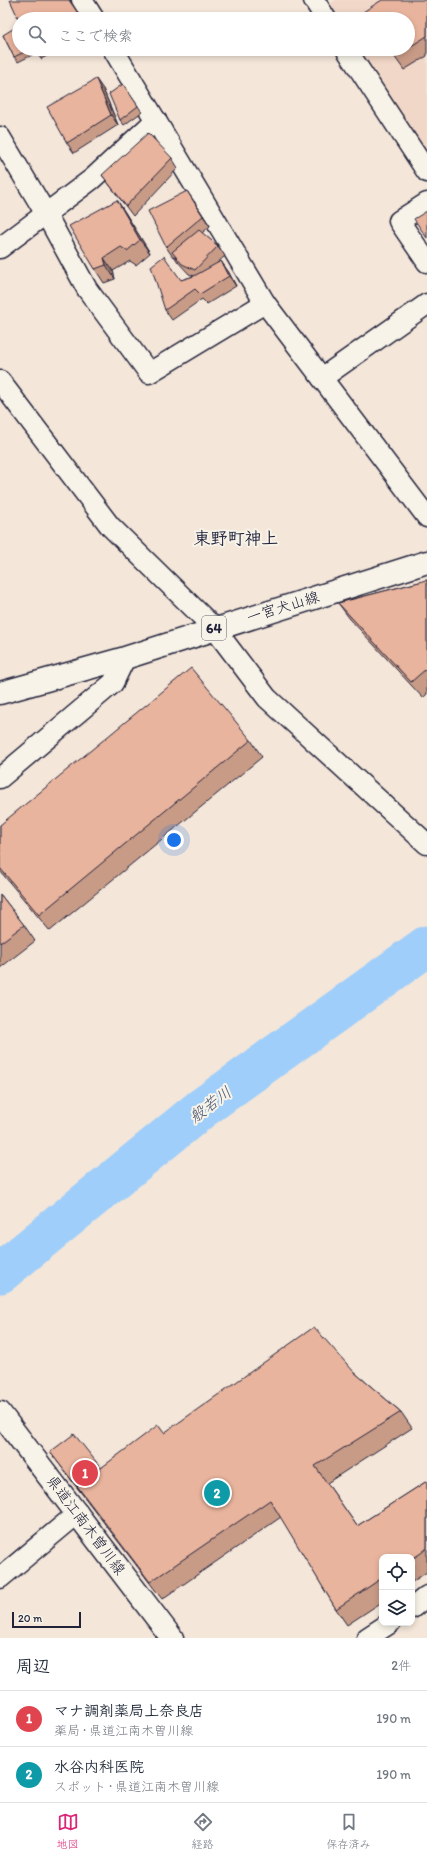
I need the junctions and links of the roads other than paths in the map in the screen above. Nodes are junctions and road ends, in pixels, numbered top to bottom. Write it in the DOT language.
graph roads {
  1 [pos="82,0"];
  2 [pos="314,0"];
  3 [pos="90,12"];
  4 [pos="322,12"];
  5 [pos="117,56"];
  6 [pos="351,56"];
  7 [pos="156,120"];
  8 [pos="0,137"];
  9 [pos="427,172"];
  10 [pos="427,203"];
  11 [pos="46,214"];
  12 [pos="0,248"];
  13 [pos="427,262"];
  14 [pos="266,303"];
  15 [pos="427,304"];
  16 [pos="322,378"];
  17 [pos="0,381"];
  18 [pos="427,517"];
  19 [pos="427,562"];
  20 [pos="214,628"];
  21 [pos="125,658"];
  22 [pos="0,693"];
  23 [pos="0,778"];
  24 [pos="427,844"];
  25 [pos="0,1413"];
  26 [pos="78,1513"];
  27 [pos="0,1578"];
  28 [pos="427,1596"];
  29 [pos="415,1606"];
  30 [pos="385,1626"];
  31 [pos="172,1638"];
  32 [pos="367,1638"];
  1 -- 3 [label="street"];
  2 -- 4 [label="street"];
  5 -- 7 [label="street"];
  6 -- 9 [label="street"];
  7 -- 11 [label="street"];
  7 -- 14 [label="street"];
  8 -- 11 [label="street"];
  10 -- 13 [label="street"];
  11 -- 12 [label="street"];
  11 -- 14 [label="street"];
  14 -- 16 [label="street"];
  15 -- 16 [label="street"];
  16 -- 18 [label="street"];
  17 -- 20 [label="street"];
  19 -- 20 [label="main road, 一宮犬山線 / 64"];
  20 -- 21 [label="main road, 一宮犬山線 / 64"];
  20 -- 24 [label="street"];
  21 -- 22 [label="main road, 一宮犬山線 / 64"];
  21 -- 23 [label="street"];
  25 -- 26 [label="main road, 県道江南木曽川線"];
  26 -- 27 [label="street"];
  26 -- 31 [label="main road, 県道江南木曽川線"];
  28 -- 29 [label="street"];
  30 -- 32 [label="street"];
}
